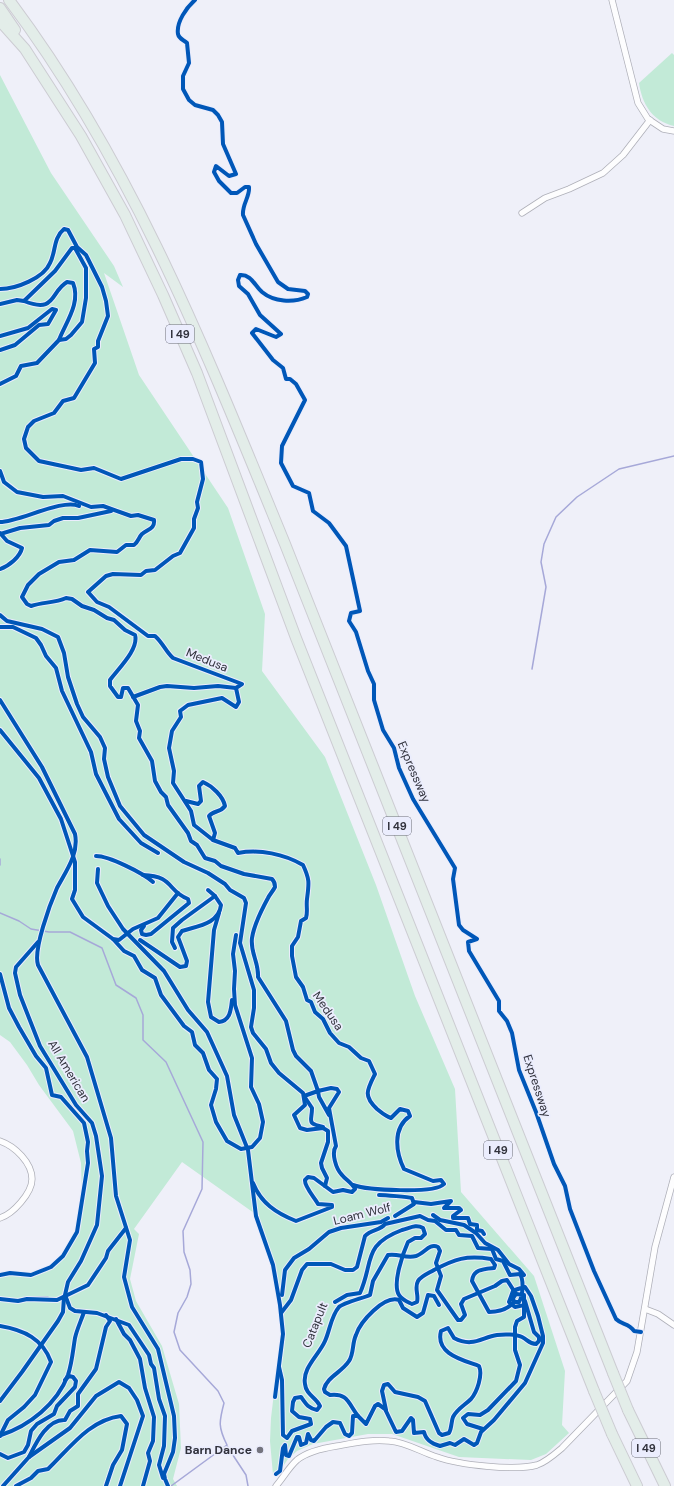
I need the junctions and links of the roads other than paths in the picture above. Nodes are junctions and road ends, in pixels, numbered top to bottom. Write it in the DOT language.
graph roads {
  1 [pos="9,0"];
  2 [pos="612,0"];
  3 [pos="0,8"];
  4 [pos="0,21"];
  5 [pos="25,49"];
  6 [pos="650,120"];
  7 [pos="674,131"];
  8 [pos="522,213"];
  9 [pos="0,1141"];
  10 [pos="674,1178"];
  11 [pos="0,1218"];
  12 [pos="645,1309"];
  13 [pos="674,1325"];
  14 [pos="276,1486"];
  15 [pos="637,1486"];
  16 [pos="665,1486"];
  1 -- 16 [label="highway, I 49, bridge"];
  2 -- 6 [label="street"];
  3 -- 5 [label="highway, I 49"];
  4 -- 5 [label="highway"];
  5 -- 15 [label="highway, I 49, bridge"];
  6 -- 7 [label="street"];
  6 -- 8 [label="street"];
  9 -- 11 [label="street"];
  10 -- 12 [label="street"];
  12 -- 13 [label="street"];
  12 -- 14 [label="street"];
}
